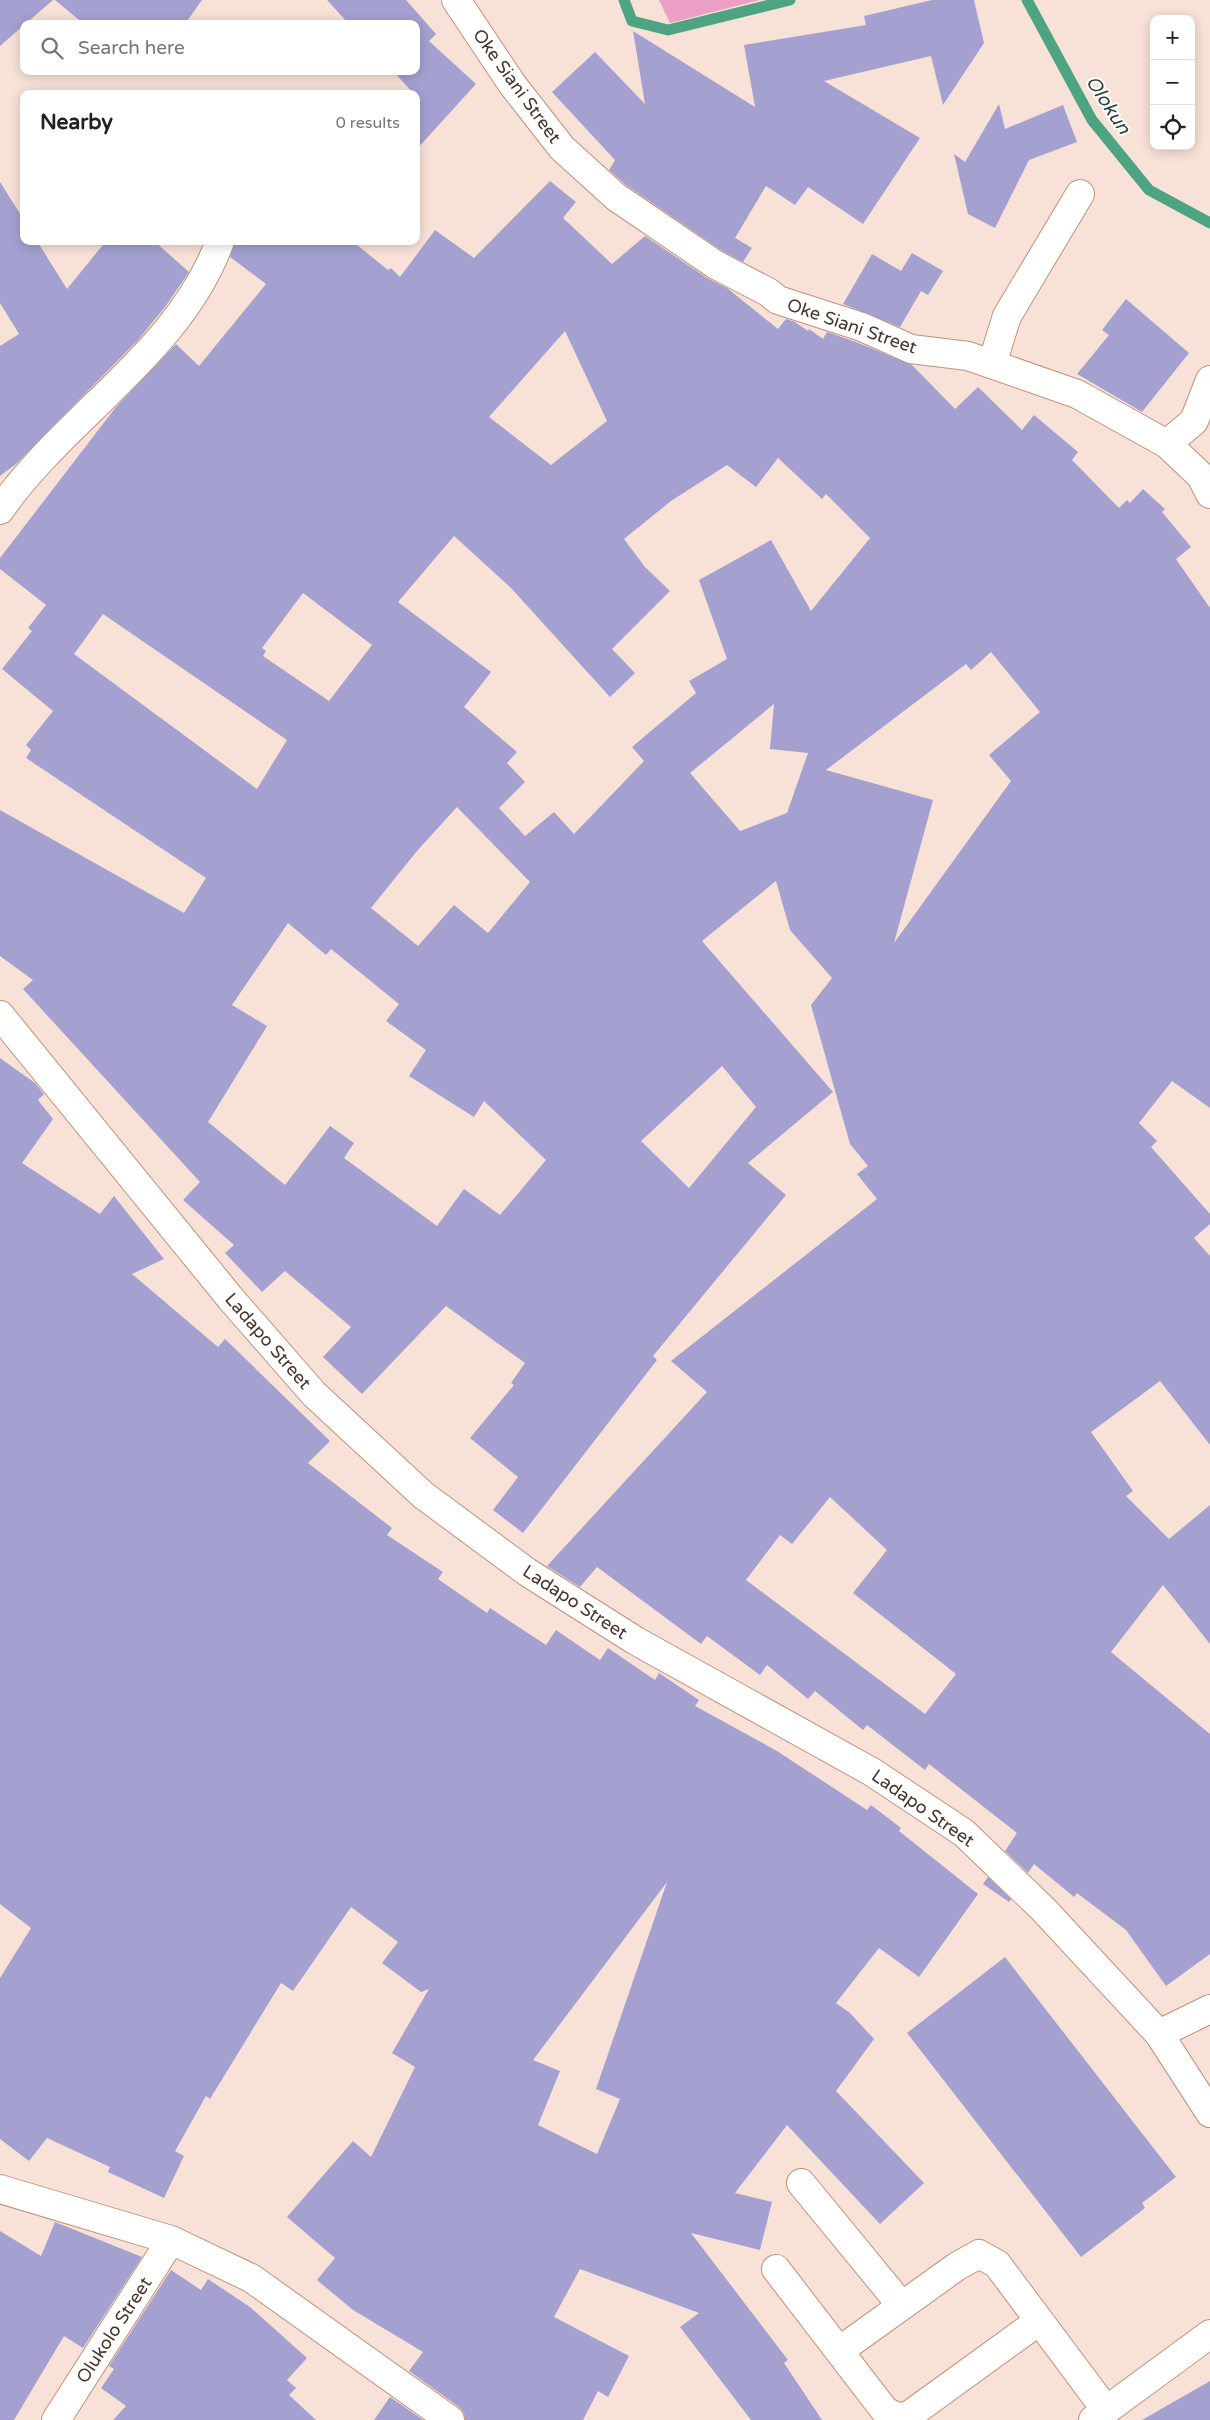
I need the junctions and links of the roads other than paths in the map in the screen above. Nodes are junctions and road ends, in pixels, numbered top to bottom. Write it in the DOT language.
graph roads {
  1 [pos="456,0"];
  2 [pos="1080,194"];
  3 [pos="218,245"];
  4 [pos="992,364"];
  5 [pos="1210,380"];
  6 [pos="1167,444"];
  7 [pos="1210,494"];
  8 [pos="0,510"];
  9 [pos="0,1015"];
  10 [pos="1210,2009"];
  11 [pos="1158,2034"];
  12 [pos="1210,2113"];
  13 [pos="802,2184"];
  14 [pos="0,2189"];
  15 [pos="171,2240"];
  16 [pos="776,2269"];
  17 [pos="902,2306"];
  18 [pos="1040,2321"];
  19 [pos="1210,2334"];
  20 [pos="839,2351"];
  21 [pos="1099,2415"];
  22 [pos="56,2420"];
  23 [pos="450,2420"];
  1 -- 4 [label="street, Oke Siani Street"];
  2 -- 4 [label="street"];
  3 -- 8 [label="street"];
  4 -- 6 [label="street, Oke Siani Street"];
  5 -- 6 [label="street"];
  6 -- 7 [label="street, Oke Siani Street"];
  9 -- 11 [label="street, Ladapo Street"];
  10 -- 11 [label="street"];
  11 -- 12 [label="street, Ladapo Street"];
  13 -- 17 [label="street"];
  14 -- 15 [label="street"];
  15 -- 22 [label="street, Olukolo Street"];
  15 -- 23 [label="street"];
  16 -- 20 [label="street"];
  17 -- 18 [label="street"];
  17 -- 20 [label="street"];
  18 -- 20 [label="street"];
  18 -- 21 [label="street"];
  19 -- 21 [label="street"];
}
